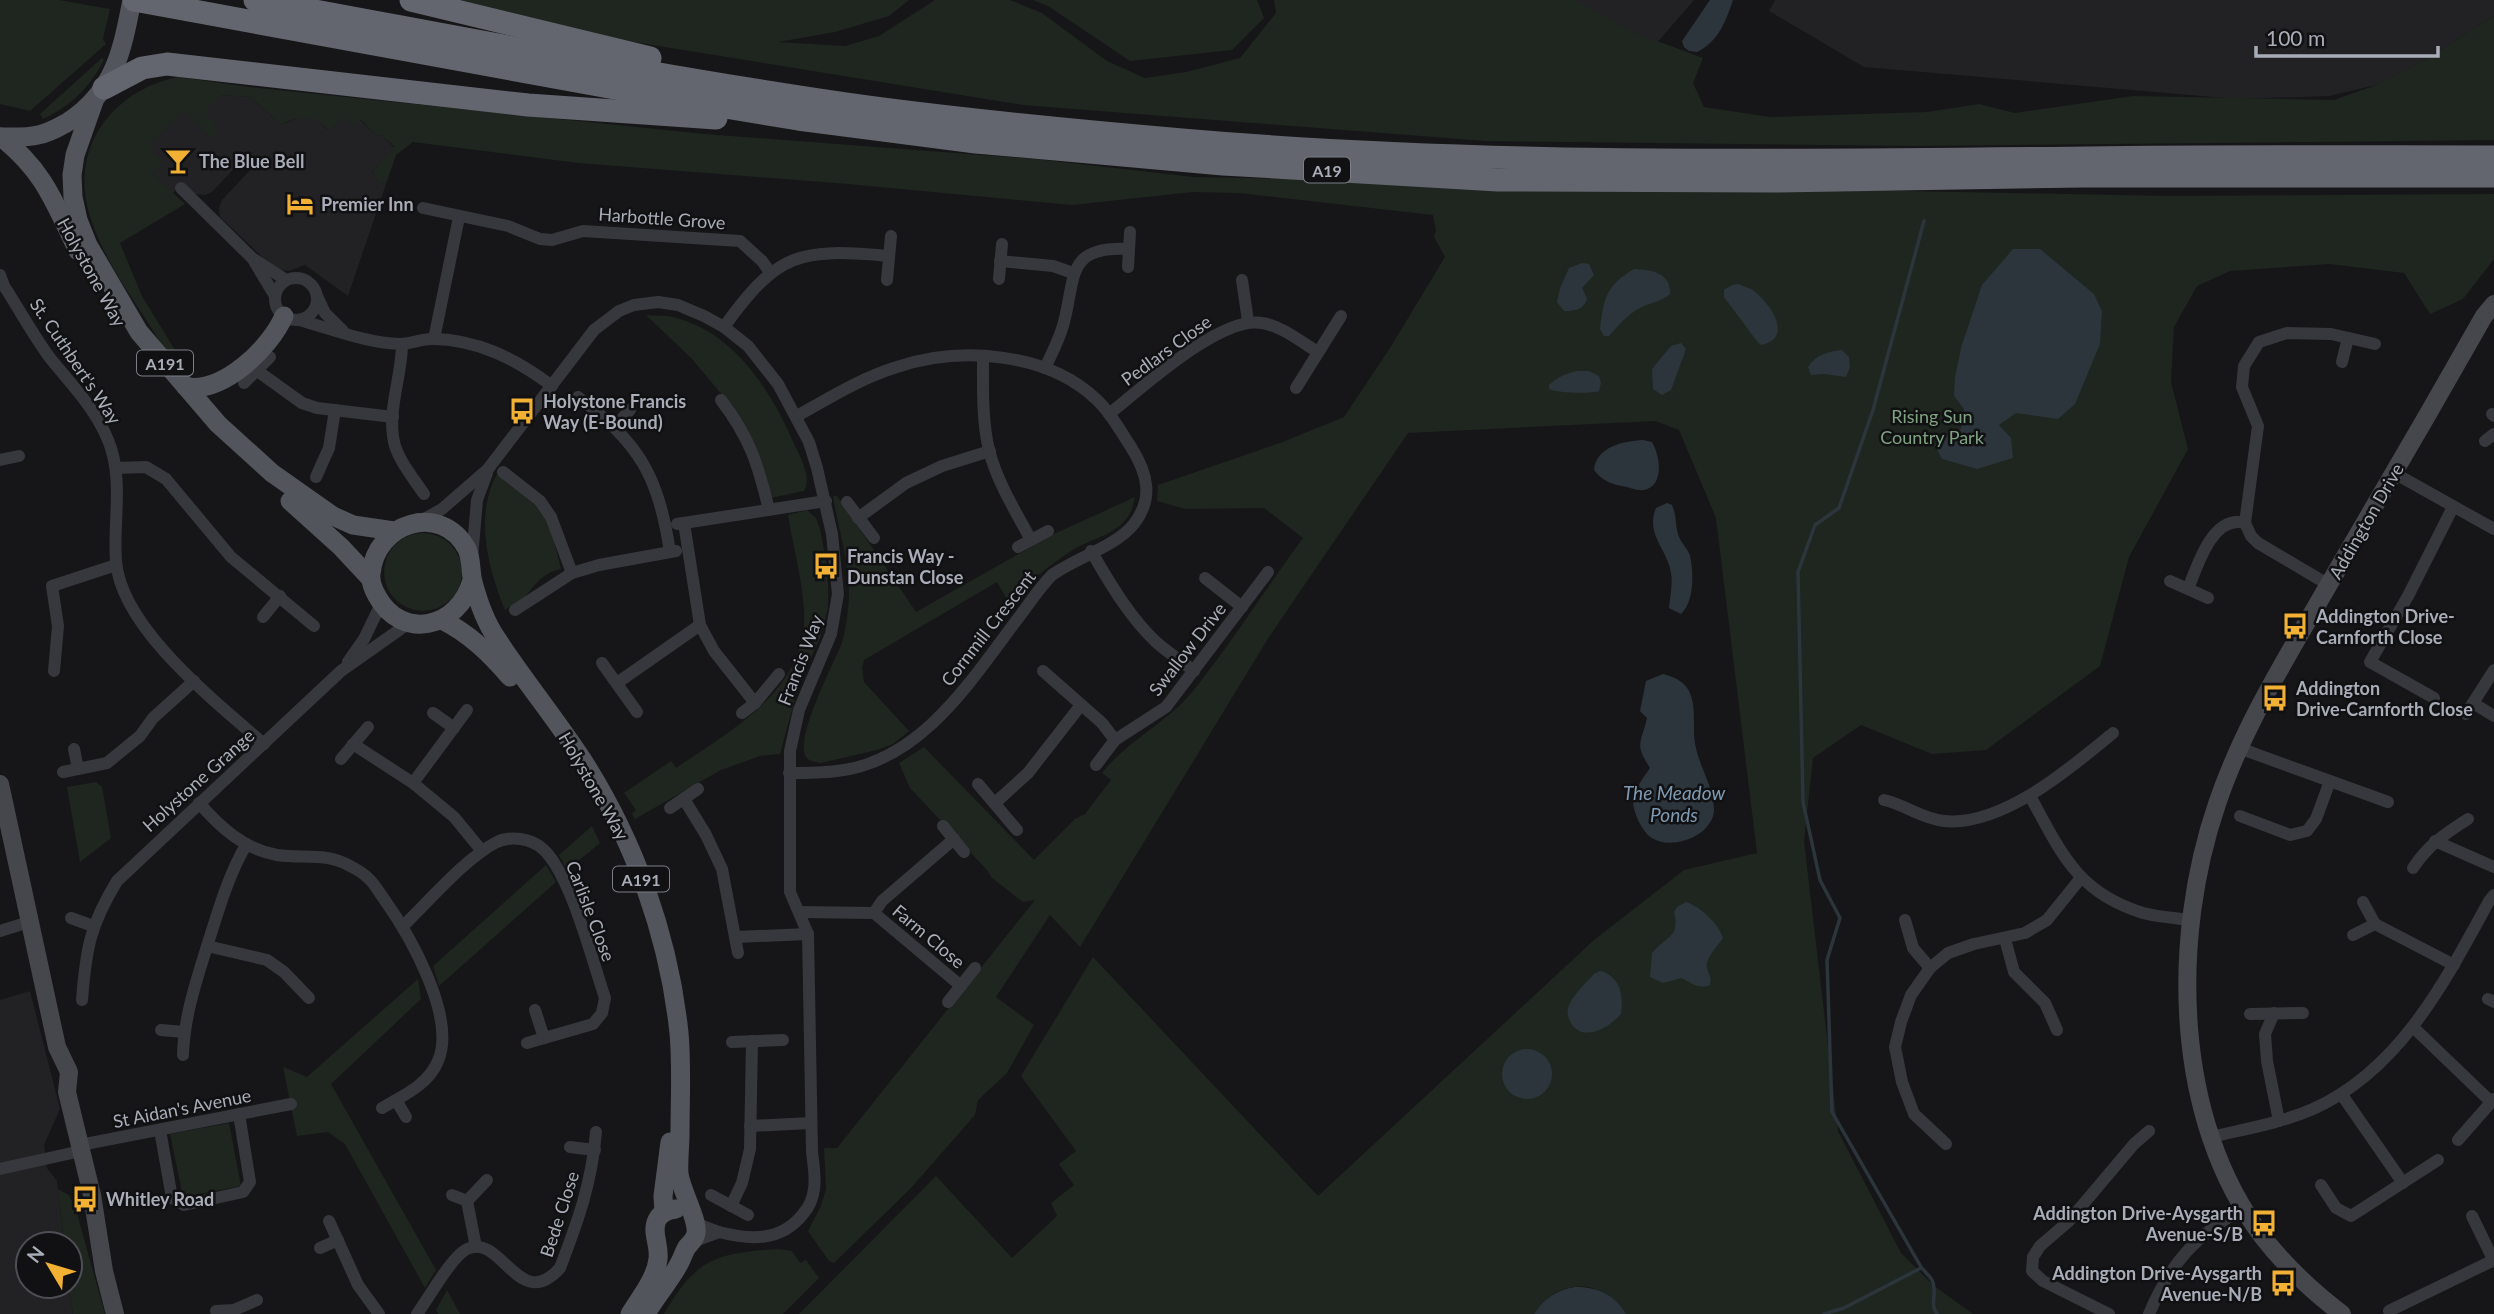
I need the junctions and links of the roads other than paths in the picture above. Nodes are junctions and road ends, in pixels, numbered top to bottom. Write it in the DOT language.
graph roads {
  1 [pos="133,0"];
  2 [pos="254,0"];
  3 [pos="411,0"];
  4 [pos="699,81"];
  5 [pos="99,95"];
  6 [pos="797,119"];
  7 [pos="0,137"];
  8 [pos="2494,157"];
  9 [pos="2494,176"];
  10 [pos="181,188"];
  11 [pos="423,208"];
  12 [pos="459,216"];
  13 [pos="1130,232"];
  14 [pos="891,236"];
  15 [pos="1002,244"];
  16 [pos="1129,249"];
  17 [pos="889,256"];
  18 [pos="252,258"];
  19 [pos="1000,261"];
  20 [pos="1128,267"];
  21 [pos="770,272"];
  22 [pos="1073,273"];
  23 [pos="0,275"];
  24 [pos="999,279"];
  25 [pos="286,280"];
  26 [pos="887,280"];
  27 [pos="1242,280"];
  28 [pos="275,296"];
  29 [pos="317,296"];
  30 [pos="2494,304"];
  31 [pos="1341,316"];
  32 [pos="291,318"];
  33 [pos="1248,321"];
  34 [pos="723,327"];
  35 [pos="343,332"];
  36 [pos="2348,338"];
  37 [pos="434,339"];
  38 [pos="402,344"];
  39 [pos="2375,344"];
  40 [pos="1318,352"];
  41 [pos="270,357"];
  42 [pos="983,357"];
  43 [pos="2342,362"];
  44 [pos="1045,368"];
  45 [pos="257,370"];
  46 [pos="244,383"];
  47 [pos="552,386"];
  48 [pos="186,387"];
  49 [pos="1296,388"];
  50 [pos="578,397"];
  51 [pos="721,400"];
  52 [pos="335,410"];
  53 [pos="630,410"];
  54 [pos="1109,414"];
  55 [pos="797,416"];
  56 [pos="393,417"];
  57 [pos="615,426"];
  58 [pos="990,451"];
  59 [pos="19,456"];
  60 [pos="0,460"];
  61 [pos="116,468"];
  62 [pos="488,469"];
  63 [pos="503,472"];
  64 [pos="2394,473"];
  65 [pos="316,477"];
  66 [pos="424,494"];
  67 [pos="826,501"];
  68 [pos="847,502"];
  69 [pos="2453,507"];
  70 [pos="769,510"];
  71 [pos="858,517"];
  72 [pos="418,523"];
  73 [pos="684,523"];
  74 [pos="2245,523"];
  75 [pos="666,526"];
  76 [pos="2494,530"];
  77 [pos="394,531"];
  78 [pos="1048,531"];
  79 [pos="874,538"];
  80 [pos="1031,540"];
  81 [pos="1018,547"];
  82 [pos="688,549"];
  83 [pos="1091,551"];
  84 [pos="670,552"];
  85 [pos="116,565"];
  86 [pos="472,572"];
  87 [pos="1268,572"];
  88 [pos="572,573"];
  89 [pos="370,578"];
  90 [pos="1205,578"];
  91 [pos="2170,580"];
  92 [pos="2329,585"];
  93 [pos="2188,589"];
  94 [pos="280,596"];
  95 [pos="2208,598"];
  96 [pos="381,604"];
  97 [pos="1242,607"];
  98 [pos="515,610"];
  99 [pos="263,617"];
  100 [pos="442,620"];
  101 [pos="409,622"];
  102 [pos="699,625"];
  103 [pos="314,626"];
  104 [pos="602,663"];
  105 [pos="2494,670"];
  106 [pos="54,671"];
  107 [pos="341,671"];
  108 [pos="1043,671"];
  109 [pos="1194,671"];
  110 [pos="779,674"];
  111 [pos="194,681"];
  112 [pos="617,683"];
  113 [pos="2434,698"];
  114 [pos="755,703"];
  115 [pos="1081,705"];
  116 [pos="467,710"];
  117 [pos="637,712"];
  118 [pos="433,713"];
  119 [pos="742,713"];
  120 [pos="2494,716"];
  121 [pos="368,727"];
  122 [pos="454,727"];
  123 [pos="2113,733"];
  124 [pos="1115,740"];
  125 [pos="264,744"];
  126 [pos="353,744"];
  127 [pos="2239,748"];
  128 [pos="74,749"];
  129 [pos="341,759"];
  130 [pos="1096,765"];
  131 [pos="78,769"];
  132 [pos="63,772"];
  133 [pos="789,773"];
  134 [pos="2330,781"];
  135 [pos="414,783"];
  136 [pos="0,784"];
  137 [pos="978,784"];
  138 [pos="698,789"];
  139 [pos="2030,796"];
  140 [pos="684,799"];
  141 [pos="1884,800"];
  142 [pos="199,803"];
  143 [pos="995,803"];
  144 [pos="670,808"];
  145 [pos="2371,812"];
  146 [pos="2240,816"];
  147 [pos="2468,819"];
  148 [pos="943,826"];
  149 [pos="1017,830"];
  150 [pos="954,839"];
  151 [pos="2435,841"];
  152 [pos="246,845"];
  153 [pos="482,851"];
  154 [pos="964,852"];
  155 [pos="2494,867"];
  156 [pos="2413,868"];
  157 [pos="2080,879"];
  158 [pos="2494,895"];
  159 [pos="2363,902"];
  160 [pos="799,912"];
  161 [pos="874,912"];
  162 [pos="71,918"];
  163 [pos="1905,920"];
  164 [pos="2191,920"];
  165 [pos="29,922"];
  166 [pos="2375,924"];
  167 [pos="93,926"];
  168 [pos="403,926"];
  169 [pos="0,931"];
  170 [pos="808,934"];
  171 [pos="2353,935"];
  172 [pos="736,937"];
  173 [pos="2005,939"];
  174 [pos="207,946"];
  175 [pos="738,953"];
  176 [pos="2454,965"];
  177 [pos="975,968"];
  178 [pos="1930,968"];
  179 [pos="961,986"];
  180 [pos="309,998"];
  181 [pos="82,1000"];
  182 [pos="948,1002"];
  183 [pos="535,1010"];
  184 [pos="2274,1013"];
  185 [pos="2303,1013"];
  186 [pos="2250,1014"];
  187 [pos="2413,1027"];
  188 [pos="161,1030"];
  189 [pos="2057,1030"];
  190 [pos="184,1032"];
  191 [pos="544,1038"];
  192 [pos="783,1040"];
  193 [pos="752,1041"];
  194 [pos="527,1042"];
  195 [pos="732,1042"];
  196 [pos="183,1055"];
  197 [pos="2342,1095"];
  198 [pos="396,1100"];
  199 [pos="2493,1100"];
  200 [pos="291,1104"];
  201 [pos="382,1108"];
  202 [pos="239,1114"];
  203 [pos="406,1117"];
  204 [pos="2279,1121"];
  205 [pos="811,1124"];
  206 [pos="750,1126"];
  207 [pos="160,1130"];
  208 [pos="2149,1131"];
  209 [pos="596,1132"];
  210 [pos="2210,1137"];
  211 [pos="2458,1140"];
  212 [pos="1946,1144"];
  213 [pos="570,1147"];
  214 [pos="80,1148"];
  215 [pos="595,1150"];
  216 [pos="2438,1160"];
  217 [pos="0,1169"];
  218 [pos="487,1180"];
  219 [pos="2403,1183"];
  220 [pos="2321,1185"];
  221 [pos="452,1195"];
  222 [pos="711,1195"];
  223 [pos="467,1201"];
  224 [pos="730,1206"];
  225 [pos="2244,1208"];
  226 [pos="664,1212"];
  227 [pos="748,1215"];
  228 [pos="2472,1216"];
  229 [pos="329,1220"];
  230 [pos="719,1232"];
  231 [pos="691,1233"];
  232 [pos="338,1240"];
  233 [pos="659,1242"];
  234 [pos="476,1247"];
  235 [pos="320,1248"];
  236 [pos="2494,1260"];
  237 [pos="257,1300"];
  238 [pos="2410,1308"];
  239 [pos="216,1311"];
  240 [pos="2389,1311"];
  241 [pos="235,1312"];
  242 [pos="115,1314"];
  243 [pos="379,1314"];
  244 [pos="417,1314"];
  245 [pos="630,1314"];
  246 [pos="646,1314"];
  247 [pos="2109,1314"];
  248 [pos="2149,1314"];
  249 [pos="2342,1314"];
  1 -- 5 [label="main road, Holystone Way"];
  1 -- 6 [label="highway, A19"];
  2 -- 4 [label="highway, A19"];
  3 -- 4 [label="highway"];
  4 -- 8 [label="highway, A19"];
  5 -- 6 [label="highway"];
  5 -- 7 [label="main road"];
  5 -- 48 [label="main road, Holystone Way / A191"];
  6 -- 9 [label="highway, A19"];
  7 -- 89 [label="main road, Holystone Way / A191"];
  10 -- 18 [label="street"];
  11 -- 12 [label="street, Harbottle Grove"];
  12 -- 21 [label="street, Harbottle Grove"];
  12 -- 37 [label="street"];
  13 -- 16 [label="street"];
  14 -- 17 [label="street"];
  15 -- 19 [label="street"];
  16 -- 20 [label="street"];
  16 -- 22 [label="street"];
  17 -- 21 [label="street"];
  17 -- 26 [label="street"];
  18 -- 25 [label="street"];
  18 -- 28 [label="street"];
  19 -- 22 [label="street"];
  19 -- 24 [label="street"];
  21 -- 34 [label="street"];
  22 -- 44 [label="street"];
  23 -- 61 [label="street, St. Cuthbert's Way"];
  25 -- 28 [label="street"];
  25 -- 29 [label="street"];
  27 -- 33 [label="street"];
  28 -- 32 [label="street"];
  29 -- 32 [label="street"];
  29 -- 35 [label="street"];
  30 -- 64 [label="street, Addington Drive"];
  31 -- 40 [label="street"];
  32 -- 35 [label="street"];
  32 -- 48 [label="main road"];
  33 -- 40 [label="street"];
  33 -- 54 [label="street, Pedlars Close"];
  34 -- 47 [label="street, Francis Way"];
  34 -- 55 [label="street, Francis Way"];
  35 -- 38 [label="street"];
  36 -- 39 [label="street"];
  36 -- 43 [label="street"];
  36 -- 74 [label="street"];
  37 -- 38 [label="street"];
  37 -- 47 [label="street"];
  38 -- 56 [label="street"];
  40 -- 49 [label="street"];
  41 -- 45 [label="street"];
  42 -- 44 [label="street, Cornmill Crescent"];
  42 -- 55 [label="street, Cornmill Crescent"];
  42 -- 58 [label="street"];
  44 -- 54 [label="street, Cornmill Crescent"];
  45 -- 46 [label="street"];
  45 -- 52 [label="street"];
  47 -- 62 [label="street, Francis Way"];
  48 -- 77 [label="main road, Holystone Way / A191"];
  50 -- 57 [label="street"];
  51 -- 70 [label="street"];
  52 -- 56 [label="street"];
  52 -- 65 [label="street"];
  53 -- 57 [label="street"];
  54 -- 83 [label="street, Cornmill Crescent"];
  55 -- 67 [label="street, Francis Way"];
  56 -- 66 [label="street"];
  57 -- 75 [label="street"];
  58 -- 71 [label="street"];
  58 -- 80 [label="street"];
  59 -- 60 [label="street"];
  61 -- 85 [label="street, St. Cuthbert's Way"];
  61 -- 94 [label="street"];
  62 -- 72 [label="street, Francis Way"];
  62 -- 86 [label="street, Francis Way"];
  63 -- 88 [label="street"];
  64 -- 69 [label="street"];
  64 -- 92 [label="street, Addington Drive"];
  67 -- 70 [label="street"];
  67 -- 133 [label="street, Francis Way"];
  68 -- 71 [label="street"];
  69 -- 76 [label="street"];
  69 -- 113 [label="street"];
  70 -- 73 [label="street"];
  71 -- 79 [label="street"];
  72 -- 77 [label="main road, Holystone Way / A191"];
  72 -- 86 [label="main road, Holystone Way / A191"];
  73 -- 75 [label="street"];
  73 -- 82 [label="street"];
  74 -- 92 [label="street"];
  74 -- 93 [label="street"];
  75 -- 84 [label="street"];
  77 -- 89 [label="main road"];
  78 -- 80 [label="street"];
  80 -- 81 [label="street"];
  82 -- 84 [label="street"];
  82 -- 102 [label="street"];
  83 -- 109 [label="street"];
  83 -- 133 [label="street, Cornmill Crescent"];
  84 -- 88 [label="street"];
  85 -- 106 [label="street"];
  85 -- 111 [label="street, St. Cuthbert's Way"];
  86 -- 100 [label="main road"];
  86 -- 231 [label="main road, Holystone Way / A191"];
  87 -- 97 [label="street, Swallow Drive"];
  88 -- 98 [label="street"];
  89 -- 96 [label="main road, Holystone Way / A191"];
  90 -- 97 [label="street, Swallow Drive"];
  91 -- 93 [label="street"];
  92 -- 127 [label="street, Addington Drive"];
  93 -- 95 [label="street"];
  94 -- 99 [label="street"];
  94 -- 103 [label="street"];
  96 -- 101 [label="main road"];
  96 -- 107 [label="street, Holystone Grange"];
  97 -- 109 [label="street, Swallow Drive"];
  100 -- 101 [label="main road"];
  100 -- 226 [label="main road, Holystone Way / A191"];
  101 -- 107 [label="street, Holystone Grange"];
  102 -- 112 [label="street"];
  102 -- 114 [label="street"];
  104 -- 112 [label="street"];
  105 -- 120 [label="street"];
  107 -- 125 [label="street, Holystone Grange"];
  108 -- 115 [label="street"];
  109 -- 124 [label="street, Swallow Drive"];
  110 -- 114 [label="street"];
  111 -- 125 [label="street, St. Cuthbert's Way"];
  111 -- 131 [label="street"];
  112 -- 117 [label="street"];
  114 -- 119 [label="street"];
  115 -- 124 [label="street"];
  115 -- 143 [label="street"];
  116 -- 122 [label="street"];
  118 -- 122 [label="street"];
  121 -- 126 [label="street"];
  122 -- 135 [label="street"];
  123 -- 139 [label="street"];
  124 -- 130 [label="street, Swallow Drive"];
  125 -- 142 [label="street, Holystone Grange"];
  126 -- 129 [label="street"];
  126 -- 135 [label="street"];
  127 -- 134 [label="street"];
  127 -- 164 [label="street, Addington Drive"];
  128 -- 131 [label="street"];
  131 -- 132 [label="street"];
  133 -- 160 [label="street, Francis Way"];
  134 -- 145 [label="street"];
  134 -- 146 [label="street"];
  135 -- 153 [label="street"];
  136 -- 165 [label="street"];
  137 -- 143 [label="street"];
  138 -- 140 [label="street"];
  139 -- 141 [label="street"];
  139 -- 157 [label="street"];
  140 -- 144 [label="street"];
  140 -- 172 [label="street"];
  142 -- 152 [label="street"];
  142 -- 167 [label="street, Holystone Grange"];
  143 -- 149 [label="street"];
  147 -- 151 [label="street"];
  148 -- 150 [label="street"];
  150 -- 154 [label="street"];
  150 -- 161 [label="street, Farm Close"];
  151 -- 155 [label="street"];
  151 -- 156 [label="street"];
  152 -- 168 [label="street"];
  152 -- 174 [label="street"];
  153 -- 168 [label="street, Carlisle Close"];
  153 -- 191 [label="street, Carlisle Close"];
  157 -- 164 [label="street"];
  157 -- 173 [label="street"];
  158 -- 176 [label="street"];
  159 -- 166 [label="street"];
  160 -- 161 [label="street, Farm Close"];
  160 -- 170 [label="street, Francis Way"];
  161 -- 179 [label="street, Farm Close"];
  162 -- 167 [label="street"];
  163 -- 178 [label="street"];
  164 -- 210 [label="street, Addington Drive"];
  165 -- 169 [label="street"];
  165 -- 214 [label="street"];
  166 -- 171 [label="street"];
  166 -- 176 [label="street"];
  167 -- 181 [label="street, Holystone Grange"];
  168 -- 198 [label="street"];
  170 -- 172 [label="street"];
  170 -- 205 [label="street, Francis Way"];
  172 -- 175 [label="street"];
  173 -- 178 [label="street"];
  173 -- 189 [label="street"];
  174 -- 180 [label="street"];
  174 -- 190 [label="street"];
  176 -- 187 [label="street"];
  177 -- 179 [label="street, Farm Close"];
  178 -- 212 [label="street"];
  179 -- 182 [label="street, Farm Close"];
  183 -- 191 [label="street"];
  184 -- 185 [label="street"];
  184 -- 186 [label="street"];
  184 -- 204 [label="street"];
  187 -- 197 [label="street"];
  187 -- 199 [label="street"];
  188 -- 190 [label="street"];
  190 -- 196 [label="street"];
  191 -- 194 [label="street, Carlisle Close"];
  192 -- 193 [label="street"];
  193 -- 195 [label="street"];
  193 -- 206 [label="street"];
  197 -- 204 [label="street"];
  197 -- 219 [label="street"];
  198 -- 201 [label="street"];
  198 -- 203 [label="street"];
  199 -- 211 [label="street"];
  200 -- 202 [label="street, St Aidan's Avenue"];
  202 -- 207 [label="street, St Aidan's Avenue"];
  202 -- 207 [label="street"];
  204 -- 210 [label="street"];
  205 -- 206 [label="street"];
  205 -- 230 [label="street, Francis Way"];
  206 -- 224 [label="street"];
  207 -- 214 [label="street, St Aidan's Avenue"];
  208 -- 247 [label="street"];
  209 -- 215 [label="street, Bede Close"];
  210 -- 225 [label="street, Addington Drive"];
  213 -- 215 [label="street, Bede Close"];
  214 -- 217 [label="street, St Aidan's Avenue"];
  214 -- 242 [label="street"];
  215 -- 234 [label="street, Bede Close"];
  216 -- 219 [label="street"];
  218 -- 223 [label="street"];
  219 -- 220 [label="street"];
  221 -- 223 [label="street"];
  222 -- 224 [label="street"];
  223 -- 234 [label="street"];
  224 -- 227 [label="street"];
  225 -- 248 [label="street"];
  225 -- 249 [label="street, Addington Drive"];
  226 -- 231 [label="main road"];
  226 -- 233 [label="main road, Holystone Way / A191"];
  228 -- 236 [label="street"];
  229 -- 232 [label="street"];
  230 -- 231 [label="street, Francis Way"];
  230 -- 231 [label="street, Francis Way"];
  231 -- 233 [label="main road"];
  231 -- 246 [label="main road"];
  232 -- 235 [label="street"];
  232 -- 243 [label="street"];
  233 -- 245 [label="main road, Holystone Way / A191"];
  234 -- 244 [label="street"];
  236 -- 238 [label="street"];
  237 -- 241 [label="street"];
  238 -- 240 [label="street"];
  239 -- 241 [label="street"];
}
